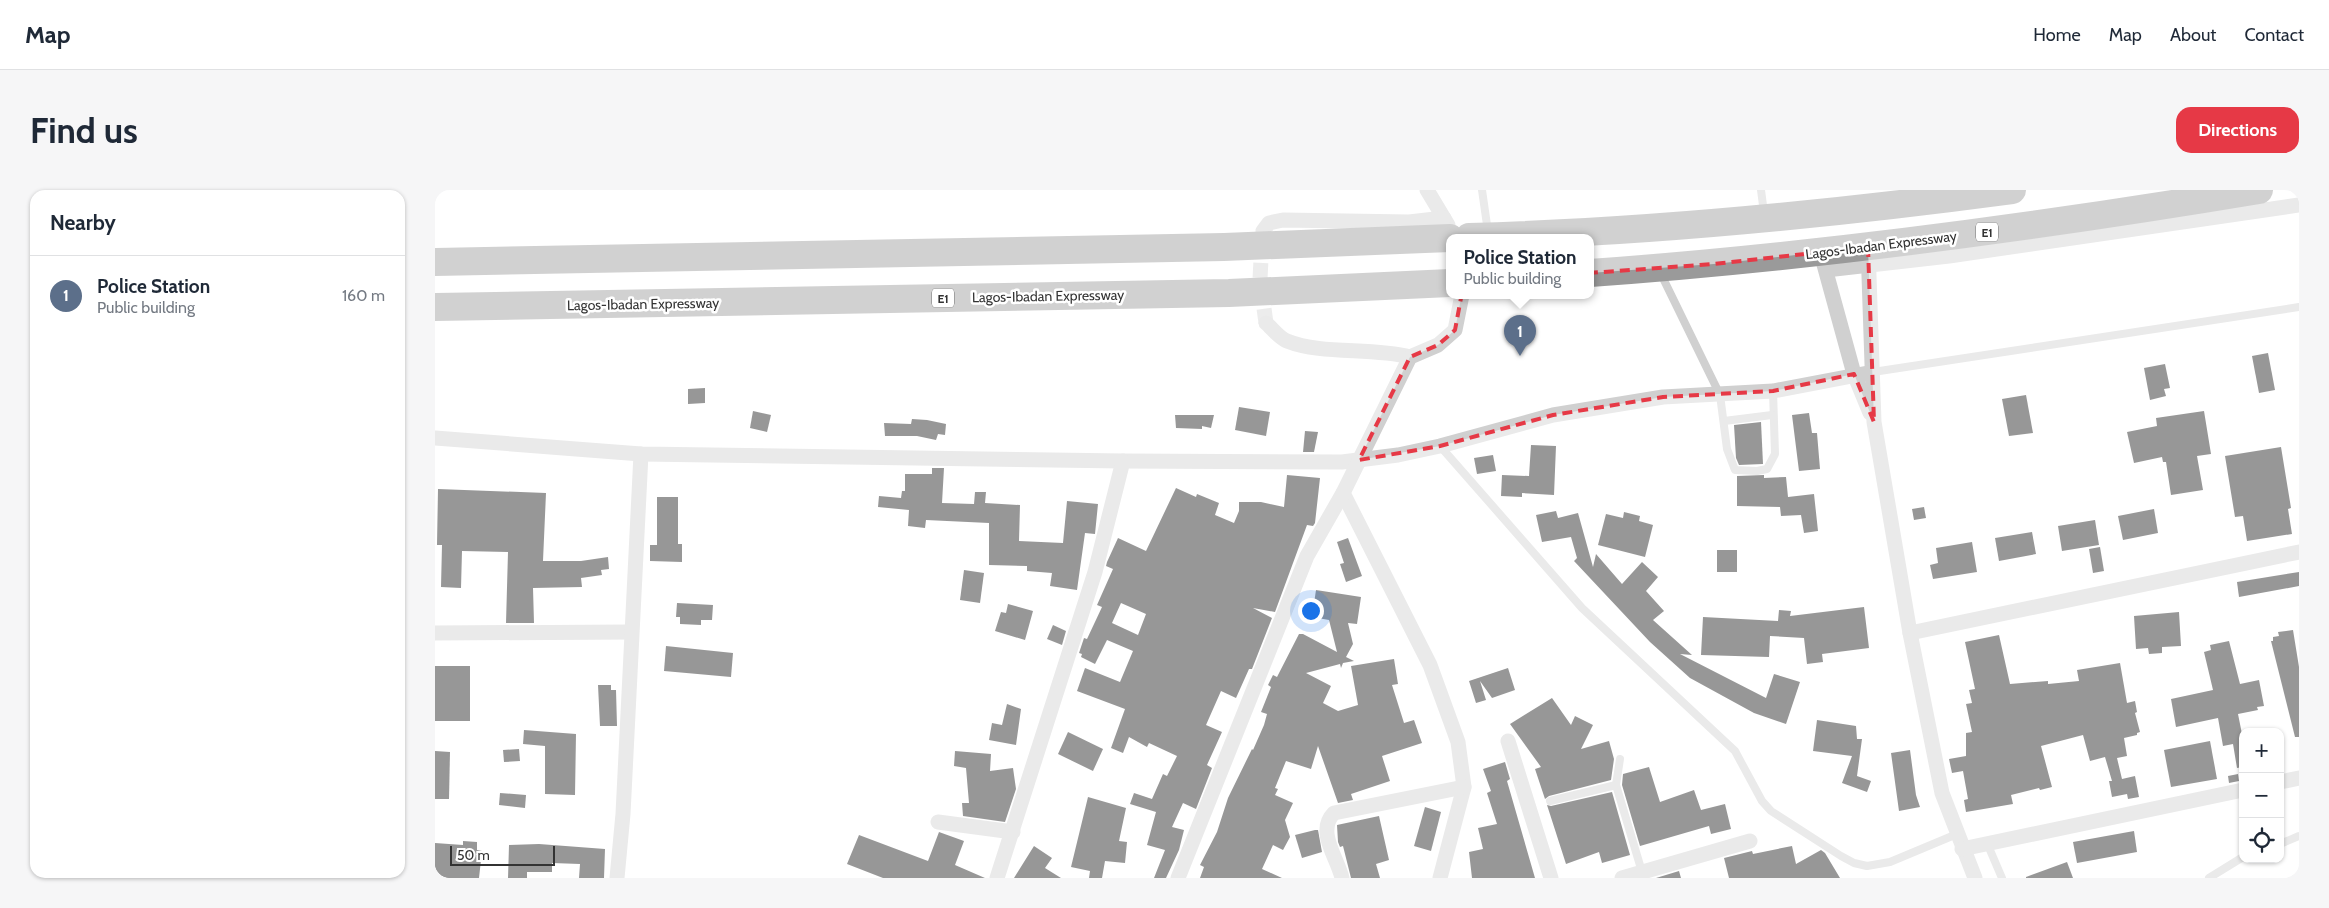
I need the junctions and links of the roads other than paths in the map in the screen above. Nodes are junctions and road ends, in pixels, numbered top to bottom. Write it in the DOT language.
graph roads {
  1 [pos="1427,190"];
  2 [pos="1482,190"];
  3 [pos="1761,190"];
  4 [pos="2259,190"];
  5 [pos="2004,191"];
  6 [pos="2299,205"];
  7 [pos="1765,217"];
  8 [pos="1447,228"];
  9 [pos="1263,231"];
  10 [pos="1479,234"];
  11 [pos="1529,234"];
  12 [pos="1869,256"];
  13 [pos="1823,261"];
  14 [pos="435,262"];
  15 [pos="1658,268"];
  16 [pos="1594,273"];
  17 [pos="1446,282"];
  18 [pos="1461,299"];
  19 [pos="2299,307"];
  20 [pos="435,308"];
  21 [pos="1266,323"];
  22 [pos="1410,357"];
  23 [pos="1873,372"];
  24 [pos="1854,374"];
  25 [pos="1773,391"];
  26 [pos="1720,395"];
  27 [pos="1772,415"];
  28 [pos="1724,421"];
  29 [pos="1874,422"];
  30 [pos="435,438"];
  31 [pos="1440,446"];
  32 [pos="641,454"];
  33 [pos="1359,460"];
  34 [pos="1123,462"];
  35 [pos="1343,493"];
  36 [pos="2299,552"];
  37 [pos="631,632"];
  38 [pos="435,633"];
  39 [pos="1910,633"];
  40 [pos="1508,741"];
  41 [pos="1619,759"];
  42 [pos="2299,778"];
  43 [pos="2284,781"];
  44 [pos="1616,785"];
  45 [pos="1464,787"];
  46 [pos="2239,791"];
  47 [pos="1550,801"];
  48 [pos="939,822"];
  49 [pos="1013,832"];
  50 [pos="1957,834"];
  51 [pos="2299,836"];
  52 [pos="1750,841"];
  53 [pos="2284,842"];
  54 [pos="1987,844"];
  55 [pos="1962,849"];
  56 [pos="2239,860"];
  57 [pos="1642,872"];
  58 [pos="617,878"];
  59 [pos="997,878"];
  60 [pos="1178,878"];
  61 [pos="1342,878"];
  62 [pos="1440,878"];
  63 [pos="1551,878"];
  64 [pos="1622,878"];
  65 [pos="1975,878"];
  66 [pos="2002,878"];
  67 [pos="2209,878"];
  1 -- 8 [label="street"];
  2 -- 10 [label="lane"];
  3 -- 7 [label="lane"];
  4 -- 12 [label="highway, Lagos-Ibadan Expressway / E1"];
  5 -- 7 [label="highway"];
  6 -- 12 [label="street"];
  7 -- 11 [label="highway"];
  8 -- 9 [label="street"];
  8 -- 14 [label="highway"];
  12 -- 13 [label="highway, Lagos-Ibadan Expressway / E1"];
  12 -- 23 [label="street"];
  13 -- 15 [label="highway, Lagos-Ibadan Expressway / E1"];
  13 -- 24 [label="street"];
  15 -- 16 [label="highway, Lagos-Ibadan Expressway / E1"];
  15 -- 26 [label="lane"];
  17 -- 20 [label="highway, Lagos-Ibadan Expressway / E1"];
  18 -- 22 [label="street"];
  19 -- 23 [label="lane"];
  21 -- 22 [label="street"];
  22 -- 33 [label="street"];
  23 -- 24 [label="street"];
  23 -- 29 [label="street"];
  24 -- 25 [label="street"];
  24 -- 29 [label="street"];
  25 -- 26 [label="street"];
  25 -- 27 [label="lane"];
  26 -- 28 [label="lane"];
  26 -- 31 [label="street"];
  27 -- 28 [label="lane"];
  27 -- 28 [label="lane"];
  29 -- 39 [label="street"];
  30 -- 32 [label="street"];
  31 -- 33 [label="street"];
  31 -- 50 [label="lane"];
  32 -- 34 [label="street"];
  32 -- 37 [label="street"];
  33 -- 34 [label="street"];
  33 -- 35 [label="street"];
  34 -- 49 [label="street"];
  35 -- 45 [label="street"];
  35 -- 60 [label="street"];
  36 -- 39 [label="street"];
  37 -- 38 [label="street"];
  37 -- 58 [label="street"];
  39 -- 50 [label="street"];
  40 -- 63 [label="street"];
  41 -- 44 [label="lane"];
  42 -- 43 [label="street"];
  44 -- 47 [label="lane"];
  44 -- 57 [label="lane"];
  45 -- 61 [label="street"];
  45 -- 62 [label="street"];
  46 -- 54 [label="street"];
  48 -- 49 [label="street"];
  49 -- 59 [label="street"];
  50 -- 55 [label="street"];
  51 -- 53 [label="lane"];
  52 -- 57 [label="street"];
  54 -- 55 [label="street"];
  54 -- 66 [label="lane"];
  55 -- 65 [label="street"];
  56 -- 67 [label="lane"];
  57 -- 64 [label="street"];
}
